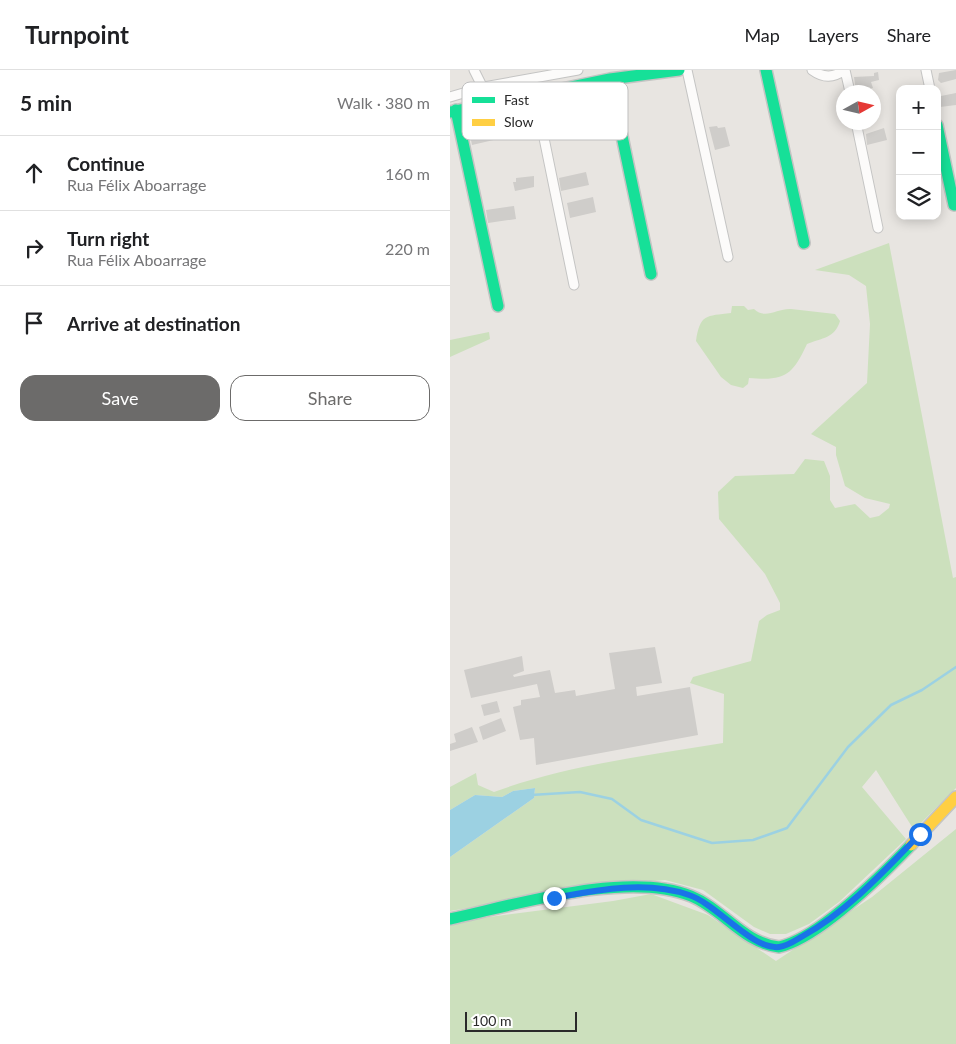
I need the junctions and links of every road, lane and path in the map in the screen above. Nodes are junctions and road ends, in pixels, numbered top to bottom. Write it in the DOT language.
graph roads {
  1 [pos="474,70"];
  2 [pos="578,70"];
  3 [pos="679,70"];
  4 [pos="687,70"];
  5 [pos="766,70"];
  6 [pos="811,70"];
  7 [pos="845,70"];
  8 [pos="926,70"];
  9 [pos="563,71"];
  10 [pos="646,72"];
  11 [pos="610,79"];
  12 [pos="481,82"];
  13 [pos="509,82"];
  14 [pos="595,82"];
  15 [pos="611,82"];
  16 [pos="848,85"];
  17 [pos="929,85"];
  18 [pos="462,93"];
  19 [pos="450,97"];
  20 [pos="453,111"];
  21 [pos="858,130"];
  22 [pos="938,130"];
  23 [pos="544,140"];
  24 [pos="623,140"];
  25 [pos="954,205"];
  26 [pos="878,228"];
  27 [pos="804,243"];
  28 [pos="728,257"];
  29 [pos="651,274"];
  30 [pos="574,286"];
  31 [pos="498,306"];
  32 [pos="956,797"];
  33 [pos="450,919"];
  1 -- 12 [label="street"];
  2 -- 9 [label="street"];
  3 -- 10 [label="street"];
  4 -- 28 [label="street"];
  5 -- 27 [label="street"];
  6 -- 7 [label="street"];
  7 -- 16 [label="street"];
  8 -- 17 [label="street"];
  9 -- 13 [label="street"];
  10 -- 11 [label="street"];
  11 -- 14 [label="street"];
  11 -- 15 [label="street"];
  18 -- 19 [label="street"];
  20 -- 31 [label="street"];
  21 -- 26 [label="street"];
  22 -- 25 [label="street"];
  23 -- 30 [label="street"];
  24 -- 29 [label="street"];
  32 -- 33 [label="street"];
}
